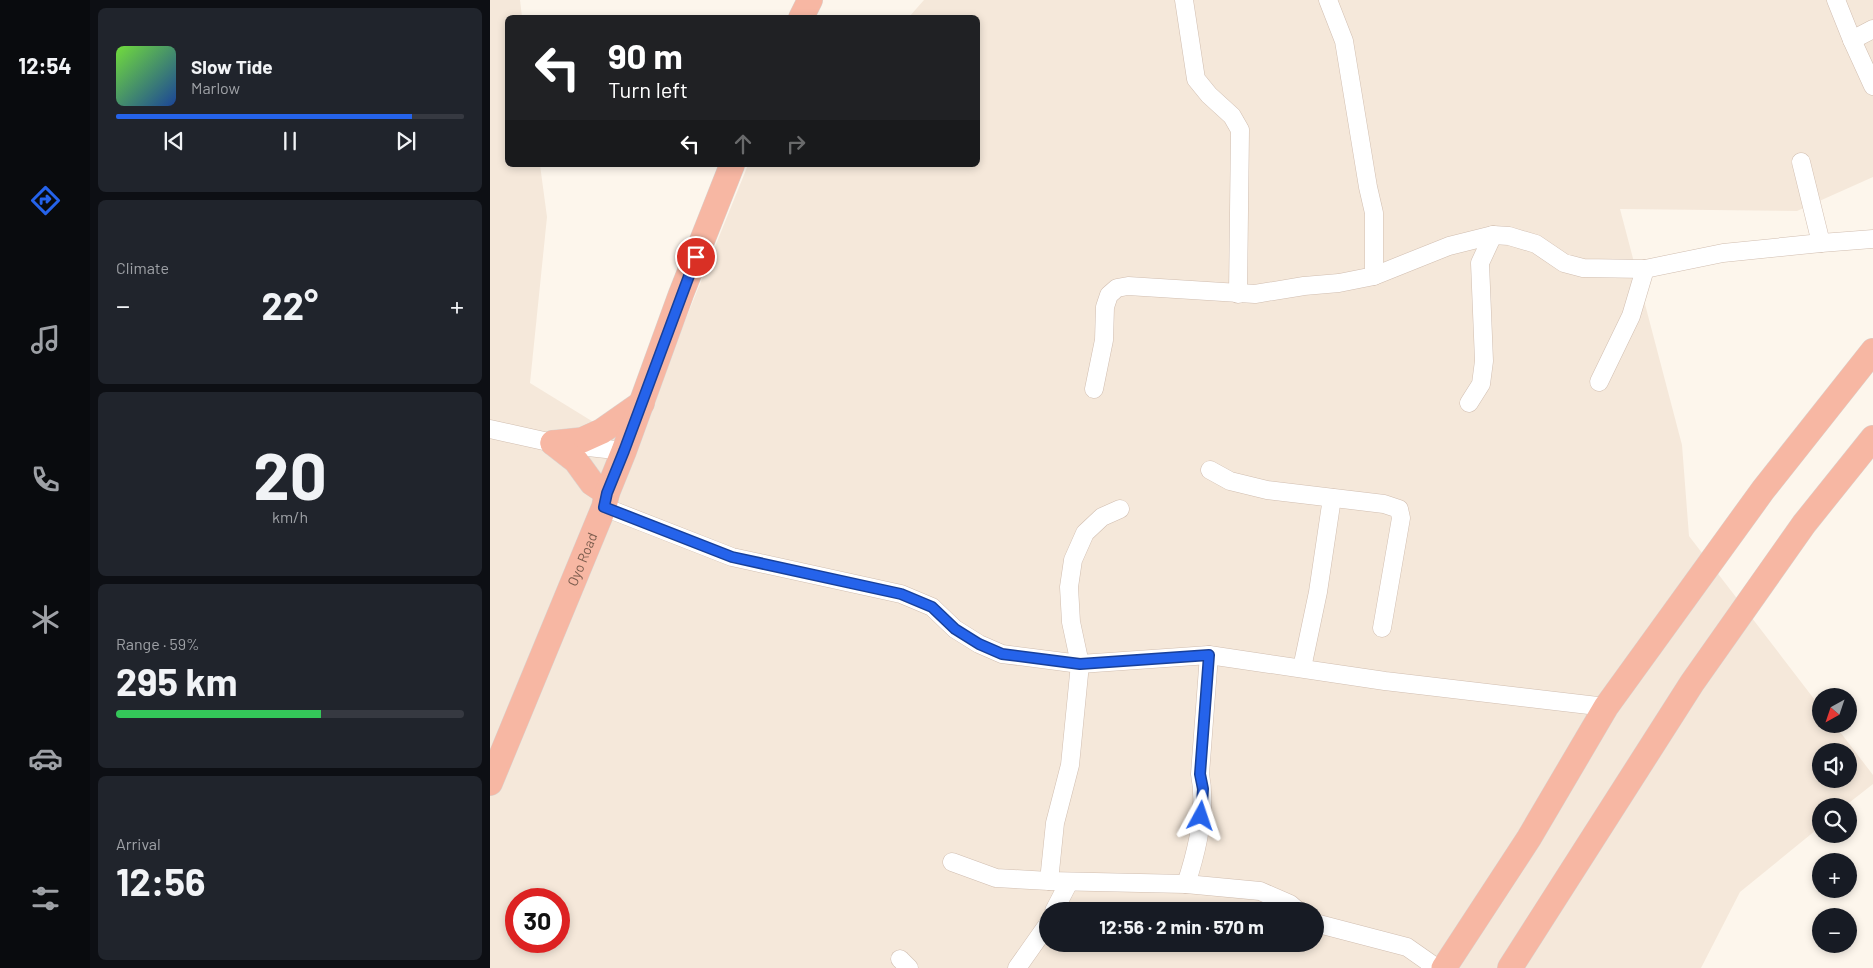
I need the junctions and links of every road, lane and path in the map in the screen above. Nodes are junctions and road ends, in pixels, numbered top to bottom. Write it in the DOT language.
graph roads {
  1 [pos="810,0"];
  2 [pos="1184,0"];
  3 [pos="1328,0"];
  4 [pos="1836,0"];
  5 [pos="802,15"];
  6 [pos="1873,29"];
  7 [pos="1852,40"];
  8 [pos="1873,86"];
  9 [pos="1801,162"];
  10 [pos="731,167"];
  11 [pos="1493,235"];
  12 [pos="1873,239"];
  13 [pos="1821,243"];
  14 [pos="1645,269"];
  15 [pos="1374,276"];
  16 [pos="1238,294"];
  17 [pos="1873,351"];
  18 [pos="1598,382"];
  19 [pos="1094,389"];
  20 [pos="642,402"];
  21 [pos="1469,403"];
  22 [pos="490,429"];
  23 [pos="1873,438"];
  24 [pos="553,443"];
  25 [pos="624,451"];
  26 [pos="1210,470"];
  27 [pos="1332,498"];
  28 [pos="605,500"];
  29 [pos="1120,509"];
  30 [pos="1382,628"];
  31 [pos="1209,655"];
  32 [pos="1080,664"];
  33 [pos="1302,668"];
  34 [pos="1606,707"];
  35 [pos="490,783"];
  36 [pos="952,862"];
  37 [pos="1049,881"];
  38 [pos="1069,882"];
  39 [pos="1186,884"];
  40 [pos="1059,902"];
  41 [pos="1285,902"];
  42 [pos="1324,925"];
  43 [pos="1039,937"];
  44 [pos="1017,968"];
  45 [pos="1437,968"];
  46 [pos="1444,968"];
  47 [pos="1510,968"];
  1 -- 5 [label="highway"];
  2 -- 16 [label="street"];
  3 -- 15 [label="street"];
  4 -- 7 [label="street"];
  6 -- 7 [label="street"];
  7 -- 8 [label="street"];
  9 -- 13 [label="street"];
  10 -- 20 [label="highway, Oyo Road"];
  11 -- 14 [label="street"];
  11 -- 15 [label="street"];
  11 -- 21 [label="street"];
  12 -- 13 [label="street"];
  13 -- 14 [label="street"];
  14 -- 18 [label="street"];
  15 -- 16 [label="street"];
  16 -- 19 [label="street"];
  17 -- 34 [label="highway"];
  20 -- 24 [label="highway"];
  20 -- 25 [label="highway, Oyo Road"];
  22 -- 24 [label="street"];
  23 -- 47 [label="highway"];
  24 -- 25 [label="street"];
  24 -- 28 [label="highway"];
  25 -- 28 [label="highway, Oyo Road"];
  26 -- 27 [label="street"];
  27 -- 30 [label="street"];
  27 -- 33 [label="street"];
  28 -- 32 [label="street"];
  28 -- 35 [label="highway, Oyo Road"];
  29 -- 32 [label="street"];
  31 -- 32 [label="street"];
  31 -- 33 [label="street"];
  31 -- 39 [label="street"];
  32 -- 37 [label="street"];
  33 -- 34 [label="street"];
  34 -- 46 [label="highway"];
  36 -- 37 [label="street"];
  37 -- 38 [label="street"];
  38 -- 39 [label="street"];
  38 -- 40 [label="street"];
  39 -- 41 [label="street"];
  42 -- 45 [label="street"];
  43 -- 44 [label="street"];
}
